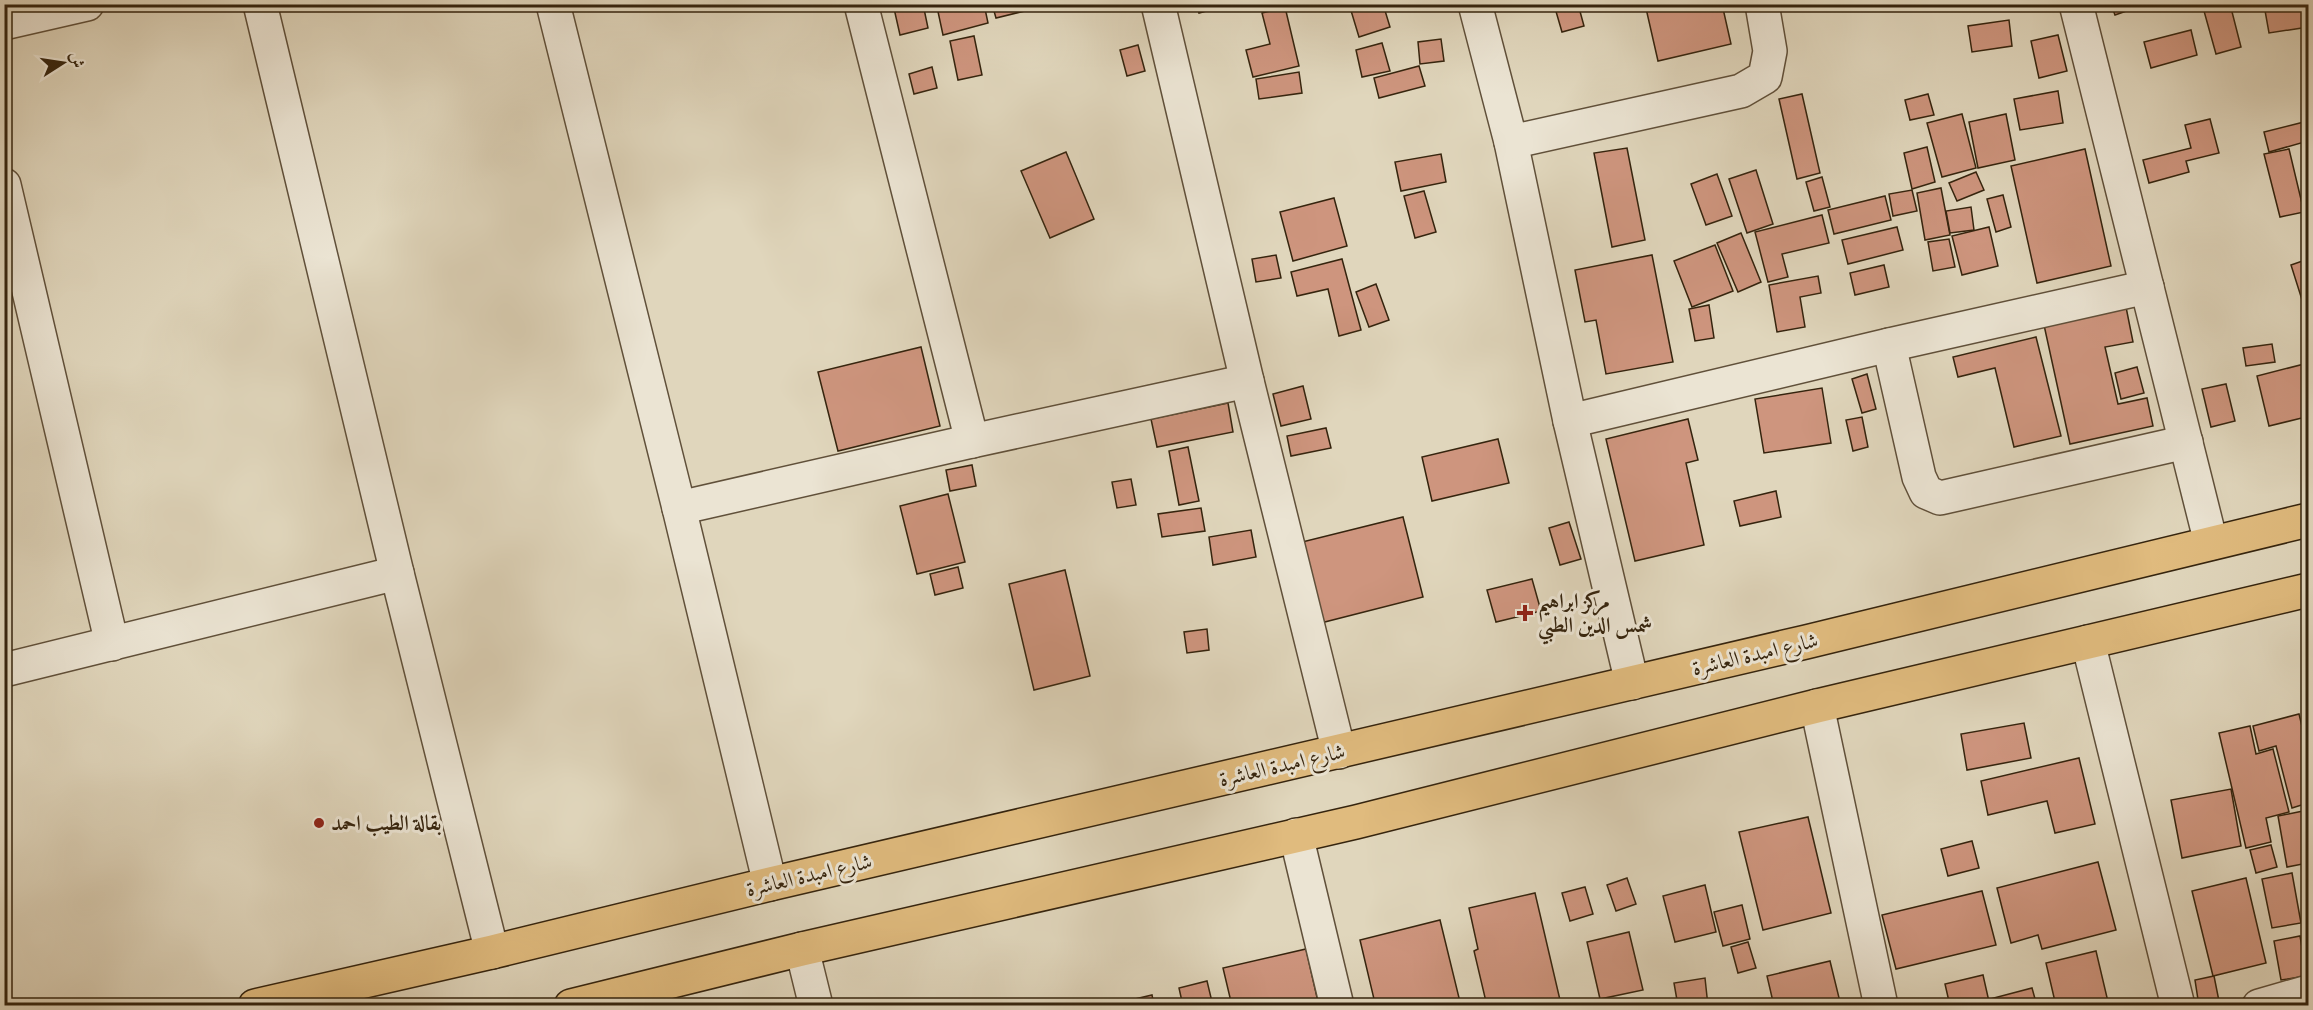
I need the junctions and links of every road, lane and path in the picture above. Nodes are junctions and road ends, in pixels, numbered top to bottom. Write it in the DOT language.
graph roads {
  1 [pos="87,4"];
  2 [pos="260,4"];
  3 [pos="553,4"];
  4 [pos="861,4"];
  5 [pos="1158,4"];
  6 [pos="1475,4"];
  7 [pos="1761,4"];
  8 [pos="2076,4"];
  9 [pos="4,23"];
  10 [pos="1511,142"];
  11 [pos="4,185"];
  12 [pos="2147,287"];
  13 [pos="1888,345"];
  14 [pos="1247,381"];
  15 [pos="1570,421"];
  16 [pos="972,441"];
  17 [pos="2186,442"];
  18 [pos="679,508"];
  19 [pos="2308,519"];
  20 [pos="2211,543"];
  21 [pos="397,573"];
  22 [pos="2308,590"];
  23 [pos="2088,642"];
  24 [pos="112,644"];
  25 [pos="4,670"];
  26 [pos="1632,683"];
  27 [pos="1817,706"];
  28 [pos="1339,752"];
  29 [pos="1296,835"];
  30 [pos="770,884"];
  31 [pos="802,949"];
  32 [pos="492,952"];
  33 [pos="2308,992"];
  34 [pos="255,1005"];
  35 [pos="571,1005"];
  36 [pos="816,1005"];
  37 [pos="1337,1005"];
  38 [pos="1881,1005"];
  39 [pos="2178,1005"];
  40 [pos="2259,1005"];
  1 -- 9 [label="street"];
  2 -- 21 [label="street"];
  3 -- 18 [label="street"];
  4 -- 16 [label="street"];
  5 -- 14 [label="street"];
  6 -- 10 [label="street"];
  7 -- 10 [label="street"];
  8 -- 12 [label="street"];
  10 -- 15 [label="street"];
  11 -- 24 [label="street"];
  12 -- 13 [label="street"];
  12 -- 17 [label="street"];
  13 -- 15 [label="street"];
  13 -- 17 [label="street"];
  14 -- 16 [label="street"];
  14 -- 28 [label="street"];
  15 -- 26 [label="street"];
  16 -- 18 [label="street"];
  17 -- 20 [label="street"];
  18 -- 30 [label="street"];
  19 -- 20 [label="main road, شارع امبدة العاشرة"];
  20 -- 26 [label="main road, شارع امبدة العاشرة"];
  21 -- 24 [label="street"];
  21 -- 32 [label="street"];
  22 -- 23 [label="main road"];
  23 -- 27 [label="main road"];
  23 -- 39 [label="street"];
  24 -- 25 [label="street"];
  26 -- 28 [label="main road, شارع امبدة العاشرة"];
  27 -- 29 [label="main road"];
  27 -- 38 [label="street"];
  28 -- 30 [label="main road, شارع امبدة العاشرة"];
  29 -- 31 [label="main road"];
  29 -- 37 [label="street"];
  30 -- 32 [label="main road, شارع امبدة العاشرة"];
  31 -- 35 [label="main road"];
  31 -- 36 [label="street"];
  32 -- 34 [label="main road, شارع امبدة العاشرة"];
  33 -- 40 [label="street"];
}
